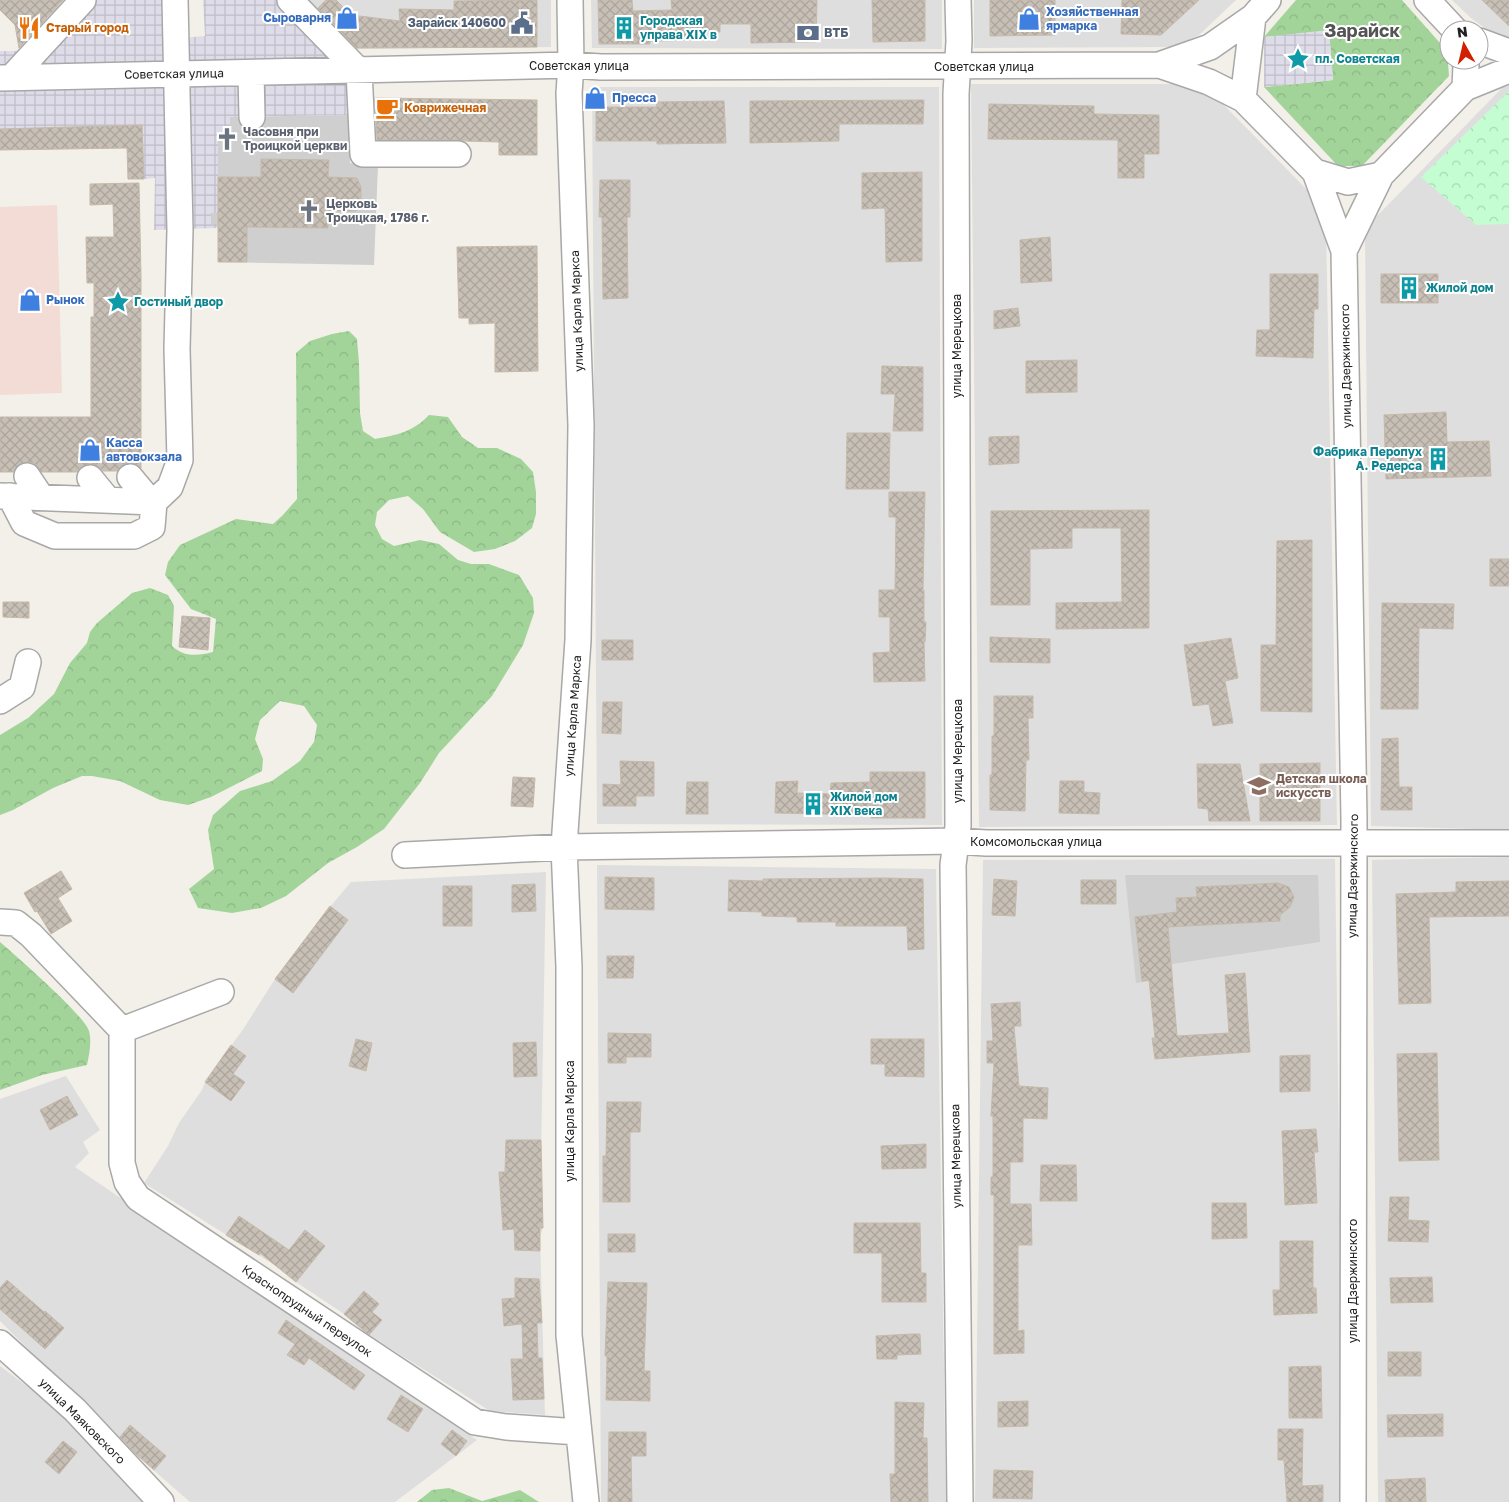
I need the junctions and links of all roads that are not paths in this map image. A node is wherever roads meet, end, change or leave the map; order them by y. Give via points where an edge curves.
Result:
1 (83, 0) edge
2 (175, 0) edge
3 (290, 0) edge
4 (570, 0) edge
5 (958, 0) edge
6 (1427, 0) edge
7 (1261, 8) edge
8 (1446, 20) edge
9 (1489, 45) edge
10 (1509, 52) edge
11 (571, 65) junction
12 (1159, 65) junction
13 (958, 67) junction
14 (1466, 70) edge
15 (1509, 70) edge
16 (359, 71) junction
17 (252, 73) junction
18 (177, 74) junction
19 (6, 77) edge
20 (1465, 88) junction
21 (1243, 99) junction
22 (252, 117) dead end
23 (458, 154) dead end
24 (1315, 172) junction
25 (1381, 176) junction
26 (1344, 251) junction
27 (93, 490) junction
28 (5, 496) edge
29 (28, 662) dead end
30 (0, 701) edge
31 (956, 841) junction
32 (1353, 843) junction
33 (1509, 843) edge
34 (564, 847) junction
35 (405, 855) dead end
36 (0, 922) edge
37 (221, 992) dead end
38 (122, 1030) junction
39 (0, 1343) edge
40 (578, 1432) junction
41 (161, 1502) edge
42 (586, 1502) edge
43 (960, 1502) edge
44 (1353, 1502) edge

1 - 19 street
2 - 18 street
3 - 16 street
4 - 11 street, улица Карла Маркса
5 - 13 street, улица Мерецкова
6 - 8 street
7 - 12 street, Советская улица via 1210,47
7 - 21 street
9 - 10 street
11 - 13 street, Советская улица
11 - 16 street, Советская улица
11 - 34 street, улица Карла Маркса via 569,93 581,425 578,640
12 - 13 street, Советская улица
12 - 21 street, Советская улица via 1209,82
13 - 31 street, улица Мерецкова
14 - 20 street
15 - 20 street
16 - 17 street, Советская улица
16 - 23 street via 363,154
17 - 18 street, Советская улица
17 - 22 street
18 - 19 street, Советская улица
18 - 27 street via 180,460 170,488
20 - 25 street, улица Дзержинского
21 - 24 street, Советская улица
24 - 25 street via 1348,182
24 - 26 street, улица Дзержинского
25 - 26 street, улица Дзержинского
26 - 32 street, улица Дзержинского
27 - 28 street
27 - 28 street via 152,527 134,536 55,536 24,523
29 - 30 street via 22,687
31 - 32 street, Комсомольская улица
31 - 34 street, Комсомольская улица
31 - 43 street, улица Мерецкова via 953,865
32 - 33 street, Комсомольская улица
32 - 44 street, улица Дзержинского
34 - 35 street, Комсомольская улица
34 - 40 street, улица Карла Маркса via 569,976 569,1335
36 - 38 street via 16,923 31,935
37 - 38 street
38 - 40 street, Краснопрудный переулок via 122,1163 127,1182 138,1198 475,1422
39 - 41 street, улица Маяковского via 75,1410
40 - 42 street

